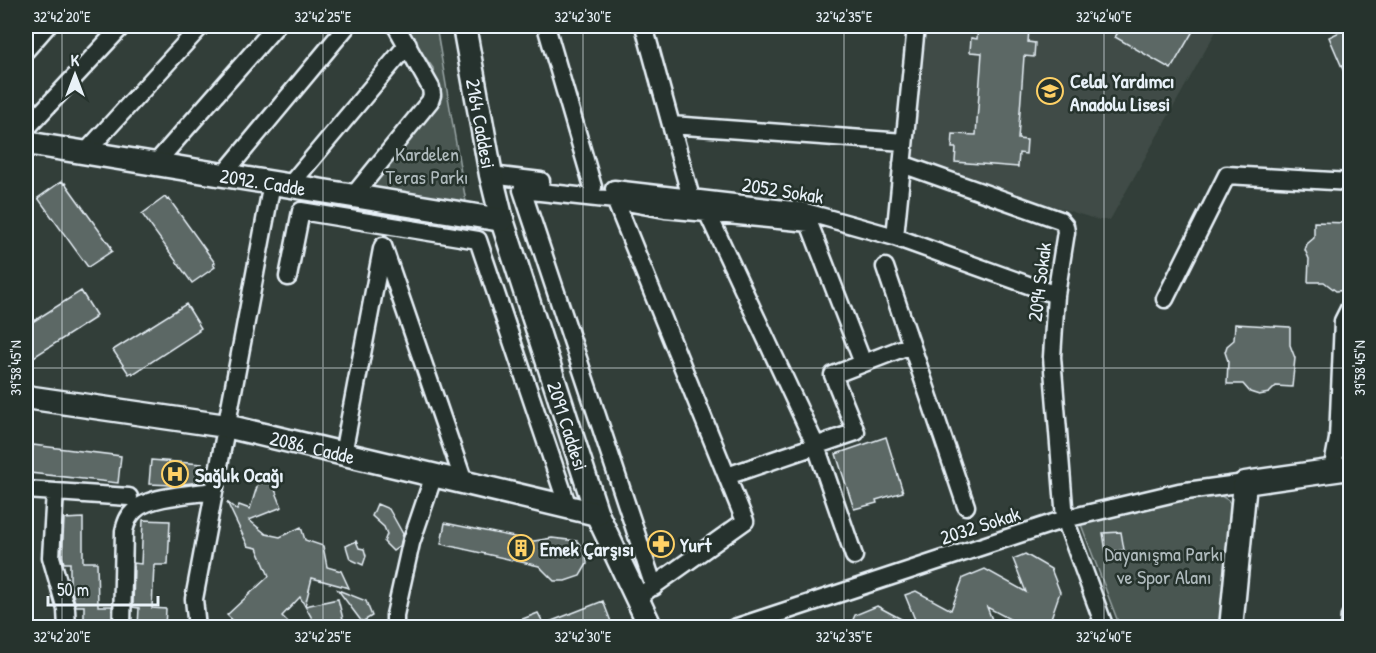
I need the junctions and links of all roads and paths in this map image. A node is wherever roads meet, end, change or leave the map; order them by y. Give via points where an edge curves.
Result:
1 (47, 26) edge
2 (122, 26) edge
3 (201, 26) edge
4 (276, 26) edge
5 (347, 26) edge
6 (396, 26) edge
7 (464, 26) edge
8 (546, 26) edge
9 (644, 26) edge
10 (916, 26) edge
11 (408, 44) junction
12 (26, 50) edge
13 (671, 125) junction
14 (26, 129) edge
15 (904, 142) junction
16 (26, 143) edge
17 (85, 153) junction
18 (155, 164) junction
19 (902, 164) junction
20 (223, 175) junction
21 (491, 175) junction
22 (1350, 182) edge
23 (280, 184) junction
24 (593, 187) junction
25 (353, 196) junction
26 (691, 198) junction
27 (615, 200) junction
28 (707, 212) junction
29 (502, 219) junction
30 (387, 224) junction
31 (894, 237) junction
32 (383, 246) junction
33 (885, 267) dead end
34 (288, 277) dead end
35 (1056, 295) junction
36 (1165, 300) dead end
37 (1350, 308) edge
38 (911, 345) junction
39 (863, 363) junction
40 (26, 397) edge
41 (226, 426) junction
42 (1344, 438) edge
43 (816, 446) junction
44 (343, 454) junction
45 (1341, 469) edge
46 (434, 475) junction
47 (727, 476) junction
48 (464, 482) junction
49 (1245, 483) junction
50 (26, 490) edge
51 (214, 491) junction
52 (54, 492) junction
53 (129, 497) dead end
54 (966, 506) dead end
55 (568, 507) junction
56 (597, 514) junction
57 (1065, 519) junction
58 (854, 555) dead end
59 (645, 592) junction
60 (1350, 616) edge
61 (67, 627) edge
62 (122, 627) edge
63 (197, 627) edge
64 (395, 627) edge
65 (651, 627) edge
66 (734, 627) edge
67 (1105, 627) edge
68 (1231, 627) edge
69 (1349, 627) edge

1 - 12 street
2 - 14 street
3 - 17 street
4 - 18 street
5 - 20 street
6 - 11 street
7 - 21 street, 2164 Caddesi
8 - 24 street
9 - 13 street
10 - 15 street
11 - 23 street
11 - 25 street via 431,88 430,101
13 - 15 street
13 - 26 street
15 - 19 street
16 - 17 street, 2092. Cadde
17 - 18 street, 2092. Cadde
18 - 20 street, 2092. Cadde
19 - 31 street
19 - 35 street, 2094 Sokak via 1060,220 1066,232
20 - 23 street, 2092. Cadde
21 - 24 street, 2052 Sokak
21 - 29 street, 2164 Caddesi
22 - 36 street via 1227,175
23 - 25 street, 2092. Cadde
23 - 41 street
24 - 26 street, 2052 Sokak
25 - 29 street, 2092. Cadde
26 - 31 street, 2052 Sokak via 802,211
27 - 28 street
27 - 47 street
27 - 59 street via 522,190
28 - 39 street via 809,223
28 - 43 street
29 - 56 street, 2091 Caddesi
30 - 32 street
30 - 34 street via 301,212
30 - 55 street via 478,240
31 - 35 street, 2052 Sokak
32 - 44 street
32 - 48 street
33 - 38 street
35 - 57 street, 2094 Sokak via 1052,357
37 - 42 street via 1343,321
38 - 39 street
38 - 54 street
39 - 43 street via 833,375 856,432
40 - 41 street, 2086. Cadde
41 - 44 street, 2086. Cadde
41 - 51 street
42 - 45 street
43 - 47 street
43 - 58 street
44 - 46 street, 2086. Cadde
45 - 49 street
46 - 48 street, 2086. Cadde
46 - 64 street via 411,543
47 - 59 street via 745,521
48 - 55 street, 2086. Cadde
49 - 57 street, 2032 Sokak via 1179,492
49 - 68 street
50 - 52 street
51 - 62 street via 147,502 128,519 124,531
51 - 63 street via 194,599
52 - 53 street
52 - 61 street via 51,557 66,609
55 - 56 street, 2086. Cadde
56 - 59 street, 2091 Caddesi
57 - 66 street, 2032 Sokak
57 - 67 street, 2094 Sokak
59 - 65 street, 2091 Caddesi
60 - 69 street

